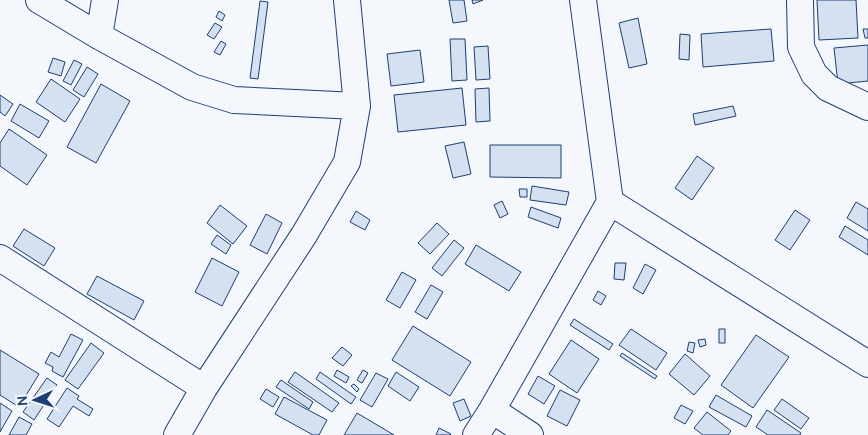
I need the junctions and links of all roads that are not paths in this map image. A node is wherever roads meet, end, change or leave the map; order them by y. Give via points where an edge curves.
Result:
1 (39, 0) edge
2 (105, 0) edge
3 (347, 0) edge
4 (583, 0) edge
5 (800, 0) edge
6 (99, 36) junction
7 (357, 106) junction
8 (868, 107) edge
9 (610, 202) junction
10 (0, 258) edge
11 (868, 364) edge
12 (204, 388) junction
13 (492, 410) junction
14 (176, 435) edge
15 (476, 435) edge
16 (530, 435) edge

1 - 6 street
2 - 6 street
3 - 7 street
4 - 9 street
5 - 8 street via 801,47 814,74 828,88
6 - 7 street via 192,87 234,100
7 - 12 street via 347,162 304,235
9 - 11 street
9 - 13 street
10 - 12 street
12 - 14 street
13 - 15 street
13 - 16 street

